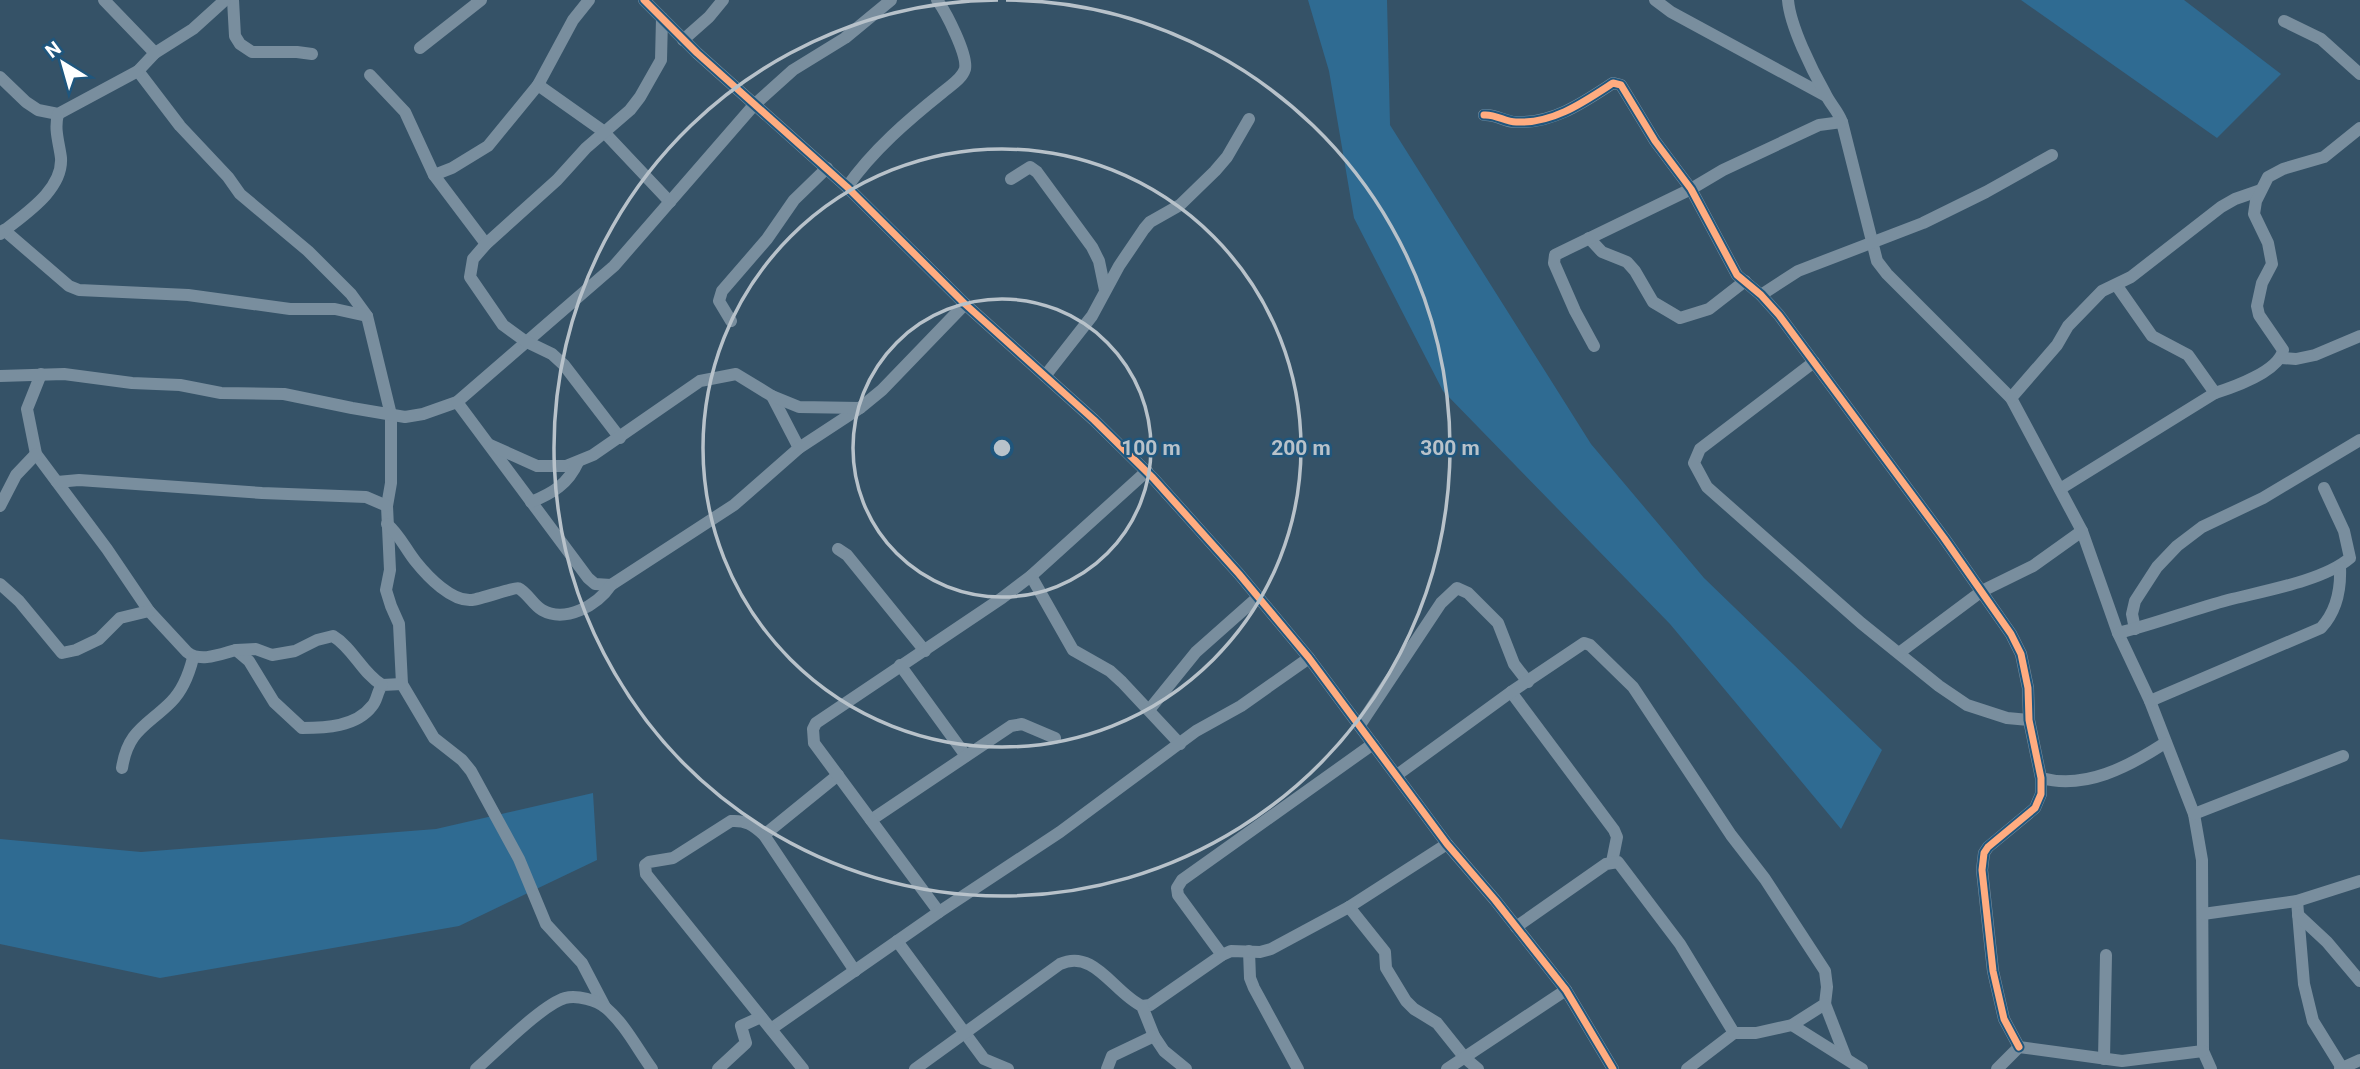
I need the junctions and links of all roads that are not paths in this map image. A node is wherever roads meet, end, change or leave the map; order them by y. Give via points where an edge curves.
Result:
1 (104, 0) edge
2 (225, 0) edge
3 (233, 0) edge
4 (481, 0) edge
5 (589, 0) edge
6 (644, 0) edge
7 (723, 0) edge
8 (891, 0) edge
9 (937, 0) edge
10 (1655, 0) edge
11 (1788, 0) edge
12 (1672, 6) edge
13 (662, 18) junction
14 (2284, 21) dead end
15 (683, 40) junction
16 (420, 48) dead end
17 (155, 53) junction
18 (312, 54) dead end
19 (138, 71) junction
20 (2360, 74) edge
21 (370, 75) dead end
22 (0, 77) edge
23 (538, 85) junction
24 (1826, 96) junction
25 (754, 104) junction
26 (58, 114) junction
27 (1484, 115) dead end
28 (1249, 119) dead end
29 (1842, 122) junction
30 (2360, 128) edge
31 (603, 131) junction
32 (2052, 155) dead end
33 (827, 168) junction
34 (434, 175) junction
35 (1011, 178) dead end
36 (847, 187) junction
37 (1691, 189) junction
38 (2262, 190) junction
39 (670, 202) junction
40 (2, 232) edge
41 (1589, 238) junction
42 (1874, 243) junction
43 (486, 244) junction
44 (1745, 281) junction
45 (2117, 286) junction
46 (1105, 290) junction
47 (1761, 295) junction
48 (965, 304) junction
49 (367, 316) junction
50 (731, 321) dead end
51 (2360, 337) edge
52 (524, 341) junction
53 (1594, 346) dead end
54 (2281, 358) junction
55 (1815, 362) junction
56 (41, 374) junction
57 (0, 376) edge
58 (1045, 376) junction
59 (2214, 393) junction
60 (772, 396) junction
61 (2011, 398) junction
62 (457, 402) junction
63 (860, 408) junction
64 (391, 415) junction
65 (620, 438) junction
66 (2360, 440) edge
67 (487, 443) junction
68 (799, 448) junction
69 (36, 454) junction
70 (578, 462) junction
71 (1147, 471) junction
72 (57, 482) junction
73 (2324, 488) dead end
74 (2060, 489) junction
75 (531, 502) junction
76 (0, 506) edge
77 (387, 506) junction
78 (387, 524) junction
79 (2082, 531) junction
80 (838, 549) dead end
81 (2340, 567) junction
82 (1031, 576) junction
83 (0, 584) edge
84 (611, 585) junction
85 (1982, 591) junction
86 (1258, 597) junction
87 (149, 611) junction
88 (2135, 629) junction
89 (2118, 633) junction
90 (236, 650) junction
91 (925, 651) junction
92 (1899, 653) junction
93 (193, 657) junction
94 (1309, 658) junction
95 (900, 665) junction
96 (1528, 682) junction
97 (401, 684) junction
98 (382, 685) junction
99 (1511, 692) junction
100 (2150, 701) junction
101 (1149, 710) junction
102 (2029, 720) junction
103 (1360, 725) junction
104 (1055, 738) dead end
105 (2165, 743) junction
106 (1180, 744) junction
107 (1373, 744) junction
108 (966, 756) junction
109 (2343, 756) dead end
110 (122, 768) dead end
111 (838, 775) junction
112 (1396, 775) junction
113 (2040, 778) junction
114 (2193, 814) junction
115 (871, 820) junction
116 (764, 835) junction
117 (1447, 844) junction
118 (1612, 862) junction
119 (2360, 881) edge
120 (2297, 901) junction
121 (1349, 908) junction
122 (939, 912) junction
123 (2203, 914) junction
124 (2298, 915) junction
125 (1516, 927) junction
126 (897, 941) junction
127 (1249, 951) junction
128 (2106, 955) dead end
129 (1222, 956) junction
130 (855, 971) junction
131 (2360, 981) edge
132 (1566, 990) junction
133 (1825, 1004) junction
134 (1142, 1006) junction
135 (605, 1007) junction
136 (761, 1017) junction
137 (1792, 1025) junction
138 (771, 1029) junction
139 (964, 1033) junction
140 (1734, 1033) junction
141 (1154, 1035) junction
142 (2019, 1047) junction
143 (2203, 1051) junction
144 (1465, 1058) junction
145 (1846, 1058) junction
146 (2104, 1059) junction
147 (2360, 1060) edge
148 (934, 1063) edge
149 (476, 1069) edge
150 (652, 1069) edge
151 (718, 1069) edge
152 (803, 1069) edge
153 (915, 1069) edge
154 (1008, 1069) edge
155 (1107, 1069) edge
156 (1186, 1069) edge
157 (1298, 1069) edge
158 (1447, 1069) edge
159 (1478, 1069) edge
160 (1613, 1069) edge
161 (1687, 1069) edge
162 (1862, 1069) edge
163 (1997, 1069) edge
164 (2211, 1069) edge
165 (2341, 1069) edge

1 - 17 street
2 - 17 street via 193,29
3 - 18 street via 235,36 240,44 252,52
4 - 16 street
5 - 23 street
6 - 13 street
7 - 15 street
8 - 25 street
9 - 36 street via 963,50 963,76 864,162
10 - 12 street
11 - 24 street via 1789,13
12 - 24 street
13 - 15 street
13 - 31 street via 661,60 652,79 630,110
14 - 20 street via 2321,39
15 - 25 street
17 - 19 street
19 - 26 street
19 - 49 street via 240,194 308,251
21 - 34 street via 405,112
22 - 26 street via 32,106
23 - 31 street
23 - 34 street via 488,146
24 - 29 street
25 - 33 street
25 - 39 street
26 - 40 street via 54,127 61,170 57,180
27 - 37 street via 1514,122 1538,121 1617,83
28 - 46 street via 1215,171 1180,205 1144,229
29 - 37 street via 1819,125
29 - 42 street
30 - 38 street via 2324,157 2268,177
31 - 39 street
31 - 43 street
32 - 42 street via 1976,197
33 - 36 street
33 - 50 street via 794,200 722,291 719,301
34 - 43 street
35 - 46 street via 1030,167 1037,172 1092,247
36 - 48 street
37 - 41 street
37 - 44 street via 1737,275
38 - 45 street via 2221,208
38 - 54 street via 2254,214 2272,264 2257,306 2283,350
39 - 52 street via 614,266
40 - 49 street via 79,290 188,295
41 - 44 street via 1602,252 1627,262 1653,302 1680,318 1709,309
41 - 53 street via 1554,259
42 - 47 street via 1798,271
42 - 61 street via 1887,274
43 - 52 street via 473,258 470,277 503,325
44 - 47 street
45 - 59 street via 2152,336 2188,355
45 - 61 street via 2102,291 2081,311
46 - 58 street via 1093,316
47 - 55 street
48 - 58 street
48 - 63 street
49 - 64 street
51 - 54 street via 2315,355
52 - 62 street
52 - 65 street via 552,354
54 - 59 street via 2261,373
55 - 85 street
55 - 92 street via 1700,449 1694,463 1707,487
56 - 57 street
56 - 64 street via 180,385 221,393 284,394
56 - 69 street via 27,409
58 - 71 street
59 - 74 street
60 - 63 street via 799,407
60 - 65 street via 736,374 700,381
60 - 68 street
61 - 74 street
62 - 64 street via 423,414
62 - 67 street
63 - 68 street
64 - 77 street
65 - 70 street
66 - 88 street via 2263,498 2202,527 2177,546 2135,601
67 - 70 street via 537,466
67 - 75 street
68 - 84 street via 734,505
69 - 72 street
69 - 76 street via 16,475
70 - 75 street via 555,493
71 - 82 street
71 - 86 street
72 - 77 street via 366,498
72 - 87 street
73 - 81 street via 2344,531 2350,558
74 - 79 street
75 - 84 street via 588,578 595,584
77 - 78 street
78 - 84 street via 418,565 449,593 467,600 487,598 513,587 555,616 579,611
78 - 97 street via 390,570 386,590 399,624
79 - 85 street via 2033,566
79 - 89 street
80 - 91 street
81 - 88 street
81 - 100 street via 2341,589 2321,628
82 - 91 street
82 - 101 street via 1073,650 1110,671
83 - 87 street via 62,653 99,639 120,618
85 - 92 street
85 - 102 street via 2021,654
86 - 94 street
86 - 101 street via 1196,652
87 - 93 street
88 - 89 street
89 - 100 street
90 - 93 street
90 - 98 street via 256,649 272,655 295,652 334,636
90 - 98 street via 249,661 274,702 302,728 330,729 359,717 373,705
91 - 95 street
92 - 102 street via 1967,705
93 - 110 street via 189,675 172,701 138,729
94 - 103 street
94 - 106 street
95 - 108 street
95 - 111 street via 816,723 814,743
96 - 99 street
96 - 103 street via 1514,664 1498,623 1457,588 1441,603
96 - 133 street via 1584,643 1633,687 1825,971
97 - 98 street
97 - 135 street via 434,738 471,771 519,859 545,924 582,963
99 - 112 street
99 - 118 street via 1614,830
100 - 105 street
101 - 106 street
102 - 113 street
103 - 107 street
104 - 108 street via 1016,724
105 - 113 street via 2133,763 2090,779 2060,783
105 - 114 street
106 - 122 street via 1060,832
107 - 112 street
107 - 129 street via 1182,880 1178,895
108 - 115 street
109 - 114 street
111 - 115 street
111 - 116 street
112 - 117 street
113 - 142 street via 2041,794 2035,808 1989,847 1982,870 1993,971 2004,1019
114 - 123 street via 2202,860
115 - 122 street
116 - 130 street
116 - 136 street via 746,822 731,821 673,858 649,862 645,869
117 - 121 street
117 - 125 street
118 - 125 street
118 - 140 street via 1622,866 1680,944
119 - 120 street
120 - 123 street
120 - 124 street
121 - 127 street via 1271,950
121 - 144 street via 1385,952 1386,968 1406,1001 1437,1023
122 - 126 street
123 - 143 street
124 - 131 street
124 - 165 street via 2304,984 2313,1021
125 - 132 street
126 - 130 street
126 - 139 street
127 - 129 street
127 - 157 street via 1254,988
128 - 146 street
129 - 134 street
130 - 138 street
132 - 144 street
132 - 160 street
133 - 137 street
133 - 145 street
134 - 139 street via 1093,966 1071,959
134 - 141 street
135 - 149 street via 584,998 564,998 529,1021
135 - 150 street
136 - 138 street
136 - 151 street via 741,1026 746,1043
137 - 140 street
137 - 145 street
138 - 152 street
139 - 148 street
139 - 154 street via 984,1059
140 - 161 street
141 - 155 street via 1112,1056
141 - 156 street via 1168,1055
142 - 146 street
142 - 163 street
143 - 146 street via 2122,1062
143 - 164 street
144 - 158 street
144 - 159 street
145 - 162 street
147 - 165 street
148 - 153 street

